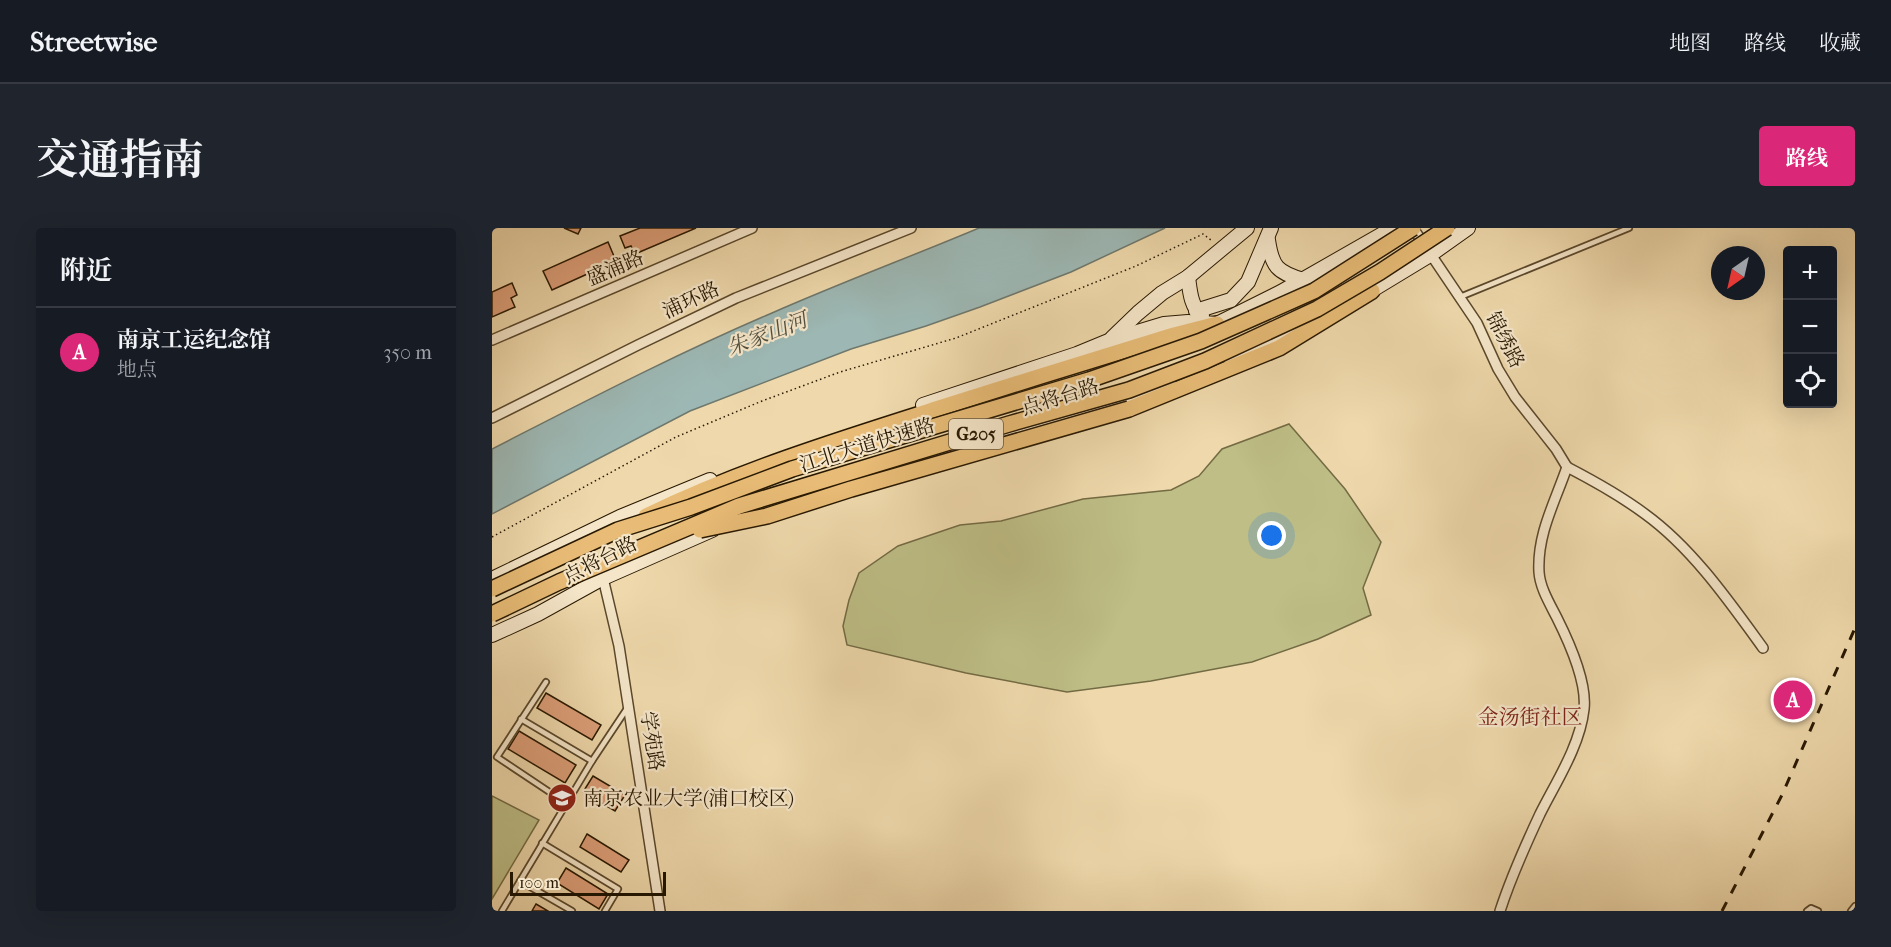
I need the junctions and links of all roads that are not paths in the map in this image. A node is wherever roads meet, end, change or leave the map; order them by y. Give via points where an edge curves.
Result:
1 (752, 228) edge
2 (911, 228) edge
3 (1247, 228) edge
4 (1393, 228) edge
5 (1413, 228) edge
6 (1447, 228) edge
7 (1468, 228) edge
8 (1629, 228) edge
9 (1270, 233) edge
10 (1430, 255) junction
11 (1188, 277) junction
12 (1303, 280) junction
13 (1372, 291) junction
14 (1460, 297) junction
15 (1196, 311) junction
16 (1217, 324) junction
17 (492, 340) edge
18 (1111, 340) junction
19 (492, 418) edge
20 (1567, 467) junction
21 (618, 530) junction
22 (671, 536) junction
23 (603, 578) junction
24 (492, 579) edge
25 (492, 589) edge
26 (492, 614) edge
27 (492, 635) edge
28 (1763, 648) dead end
29 (546, 682) dead end
30 (628, 707) junction
31 (521, 719) junction
32 (592, 761) junction
33 (566, 803) junction
34 (542, 843) junction
35 (520, 881) junction
36 (1855, 906) edge
37 (502, 911) edge
38 (572, 911) edge
39 (605, 911) edge
40 (660, 911) edge
41 (1500, 911) edge
42 (1807, 911) edge
43 (1818, 911) edge
44 (1851, 911) edge

1 - 17 street, 盛浦路
2 - 19 street, 浦环路 via 736,298
3 - 11 main road
4 - 12 main road
5 - 10 street, 锦绣路
5 - 21 highway, 江北大道快速路 / G205, bridge via 1314,291 1192,345 1089,380 792,468
6 - 22 highway, 江北大道快速路 / G205, bridge via 1317,309 1205,361 1129,390 739,506
7 - 10 main road, 点将台路
8 - 14 lane
9 - 12 main road via 1270,255 1277,269
9 - 15 main road via 1248,282 1231,300
10 - 13 main road, 点将台路
10 - 14 street, 锦绣路
11 - 15 main road
11 - 18 main road via 1162,293
12 - 16 main road
13 - 22 highway, bridge via 1279,348 1129,409 767,516
13 - 23 main road, 点将台路 via 1268,341 1142,393 779,501
14 - 20 street, 锦绣路 via 1515,397
15 - 16 main road
16 - 18 main road, 点将台路 via 1164,324
16 - 21 highway, bridge via 886,424 683,499
18 - 24 main road, 点将台路 via 680,491
20 - 28 street via 1646,515 1693,558
20 - 41 street via 1540,537 1539,573 1575,663 1584,708 1578,735 1517,862
21 - 25 highway, 江北大道快速路 / G205, bridge
22 - 26 highway, 江北大道快速路 / G205, bridge
23 - 27 main road, 点将台路
23 - 30 street, 学苑路
29 - 31 lane
30 - 32 lane
30 - 40 street, 学苑路
31 - 32 lane
31 - 33 lane via 496,757
32 - 33 lane
33 - 34 lane
34 - 35 lane
34 - 39 lane via 618,889
35 - 37 lane
35 - 38 lane
36 - 44 lane
42 - 43 lane

